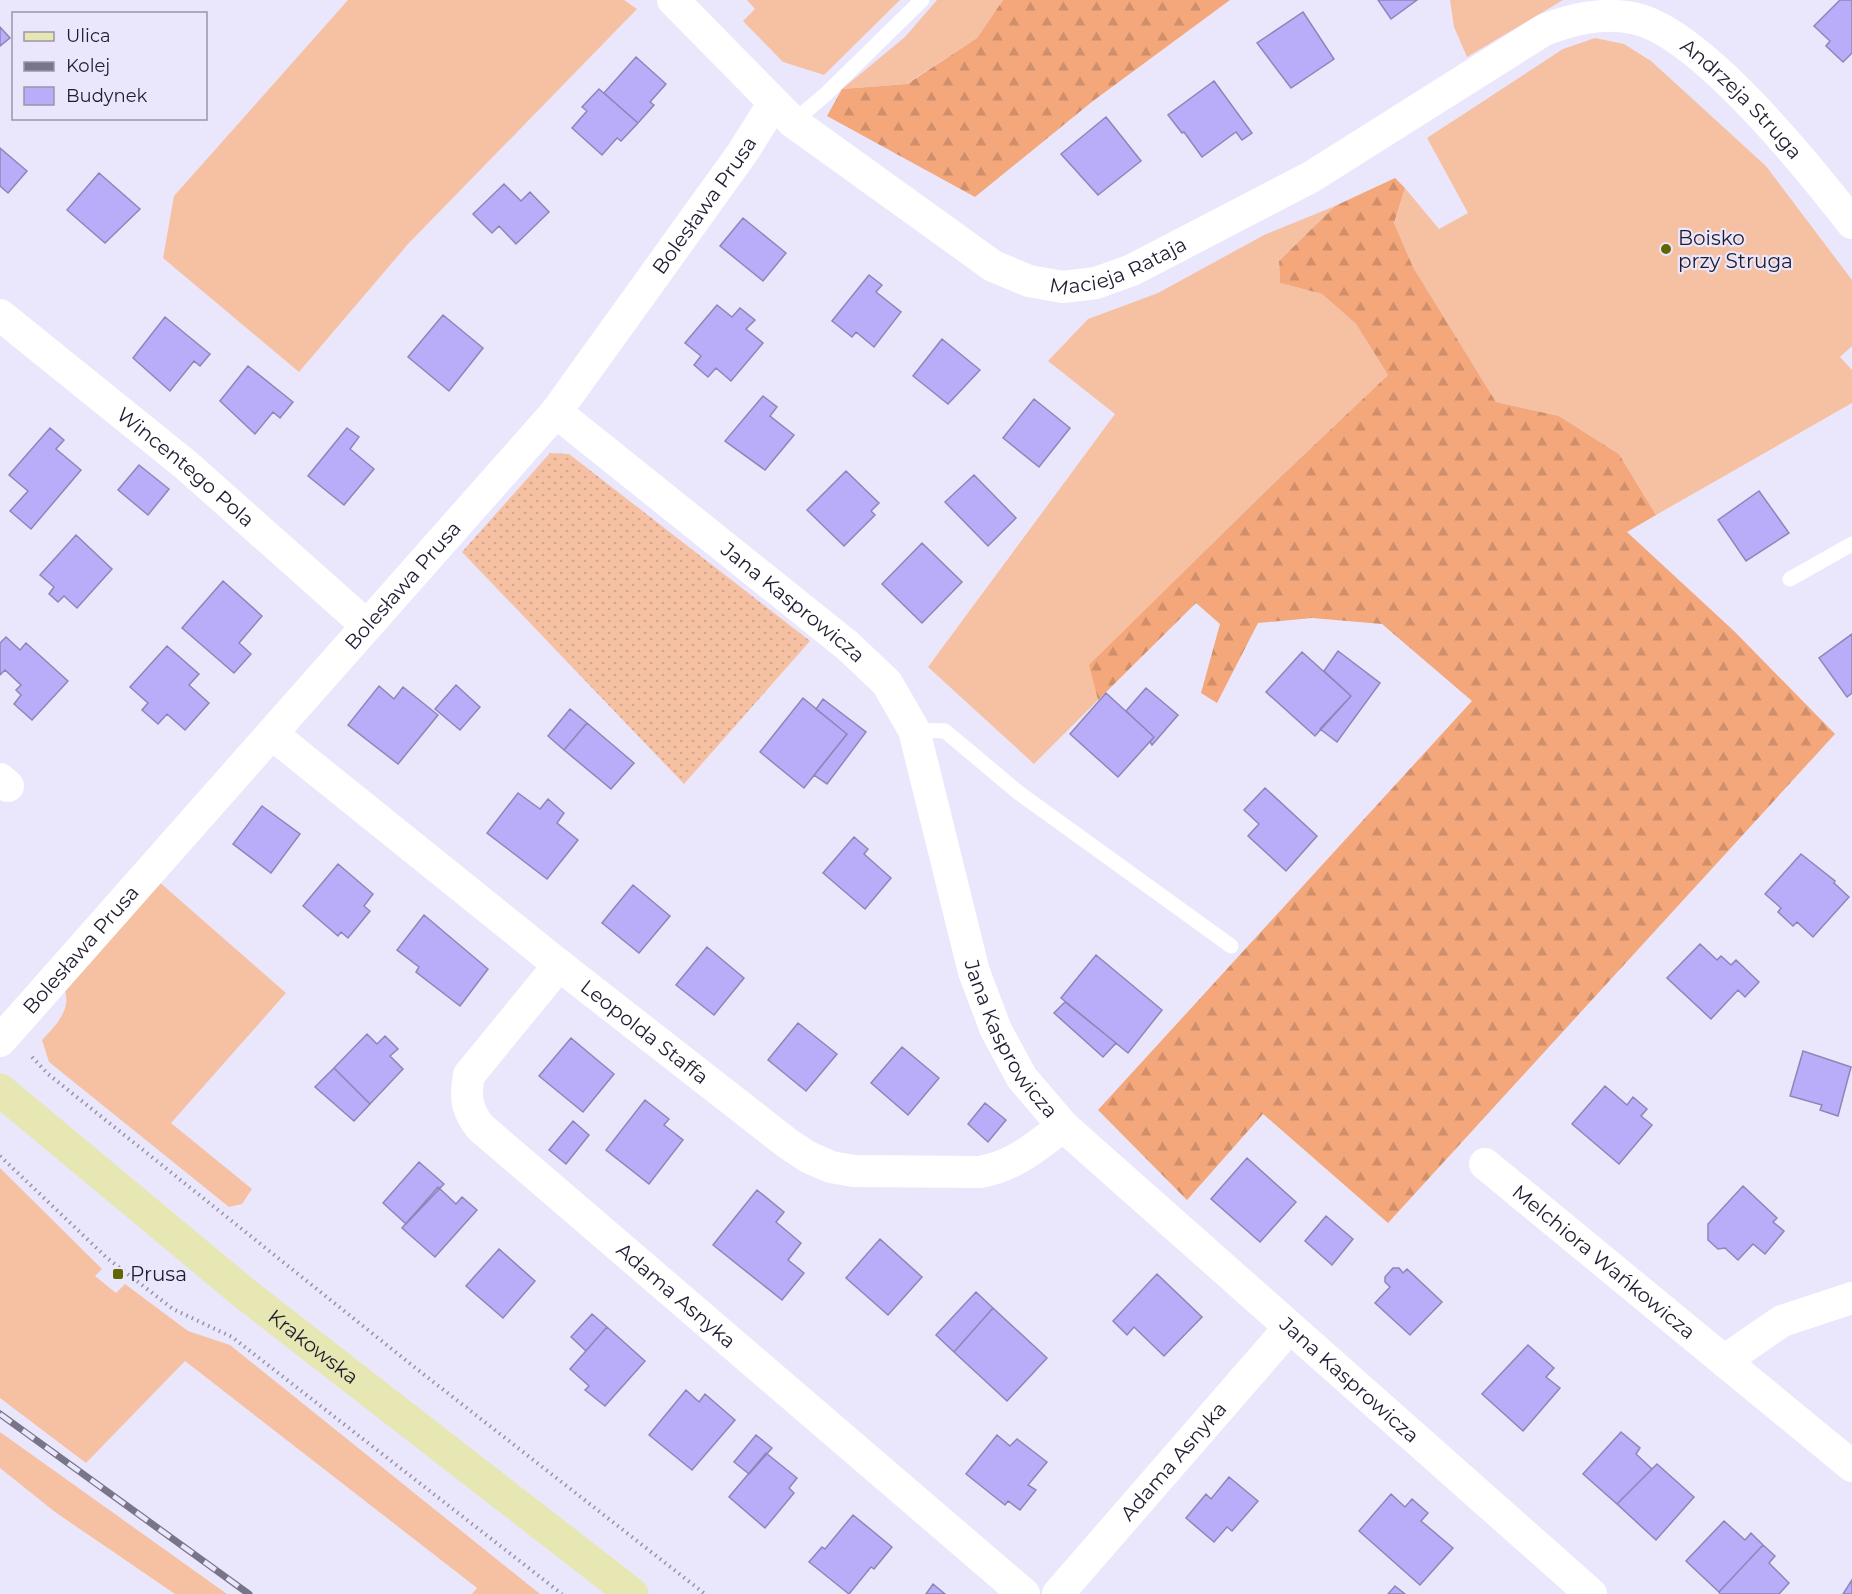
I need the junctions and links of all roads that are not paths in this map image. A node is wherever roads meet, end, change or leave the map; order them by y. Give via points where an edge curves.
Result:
1 (673, 0) edge
2 (922, 0) edge
3 (1603, 16) joint
4 (783, 113) junction
5 (1852, 223) edge
6 (0, 315) edge
7 (556, 412) junction
8 (1852, 544) edge
9 (1790, 579) dead end
10 (366, 625) junction
11 (915, 730) junction
12 (272, 734) junction
13 (1231, 946) dead end
14 (559, 965) junction
15 (14, 1043) edge
16 (0, 1090) edge
17 (1063, 1126) junction
18 (1485, 1164) dead end
19 (1852, 1298) edge
20 (1289, 1328) junction
21 (1724, 1361) junction
22 (1852, 1466) edge
23 (632, 1594) edge
24 (1024, 1594) edge
25 (1058, 1594) edge
26 (1591, 1594) edge

1 - 4 street, Macieja Rataja
2 - 4 lane via 826,94
3 - 4 street, Macieja Rataja via 1577,18 1544,30 1311,177 1132,270 1096,283 1063,287 1029,281 993,266
3 - 5 street, Andrzeja Struga via 1635,18 1672,36 1717,72 1796,152
4 - 7 street, Bolesława Prusa via 743,152
6 - 10 street, Wincentego Pola via 186,465
7 - 10 street, Bolesława Prusa
7 - 11 street, Jana Kasprowicza via 848,646 887,682
8 - 9 lane
10 - 12 street, Bolesława Prusa
11 - 13 lane via 945,731 1019,793
11 - 17 street, Jana Kasprowicza via 947,870 988,1011 1022,1078
12 - 14 street, Leopolda Staffa
12 - 15 street, Bolesława Prusa
14 - 17 street, Leopolda Staffa via 787,1143 831,1167 854,1171 998,1169 1020,1159
14 - 24 street, Adama Asnyka via 469,1075 465,1097 480,1127
16 - 23 main road, Krakowska via 244,1293
17 - 20 street, Jana Kasprowicza
18 - 21 street, Melchiora Wańkowicza
19 - 21 street via 1782,1321
20 - 25 street, Adama Asnyka
20 - 26 street, Jana Kasprowicza
21 - 22 street, Melchiora Wańkowicza

